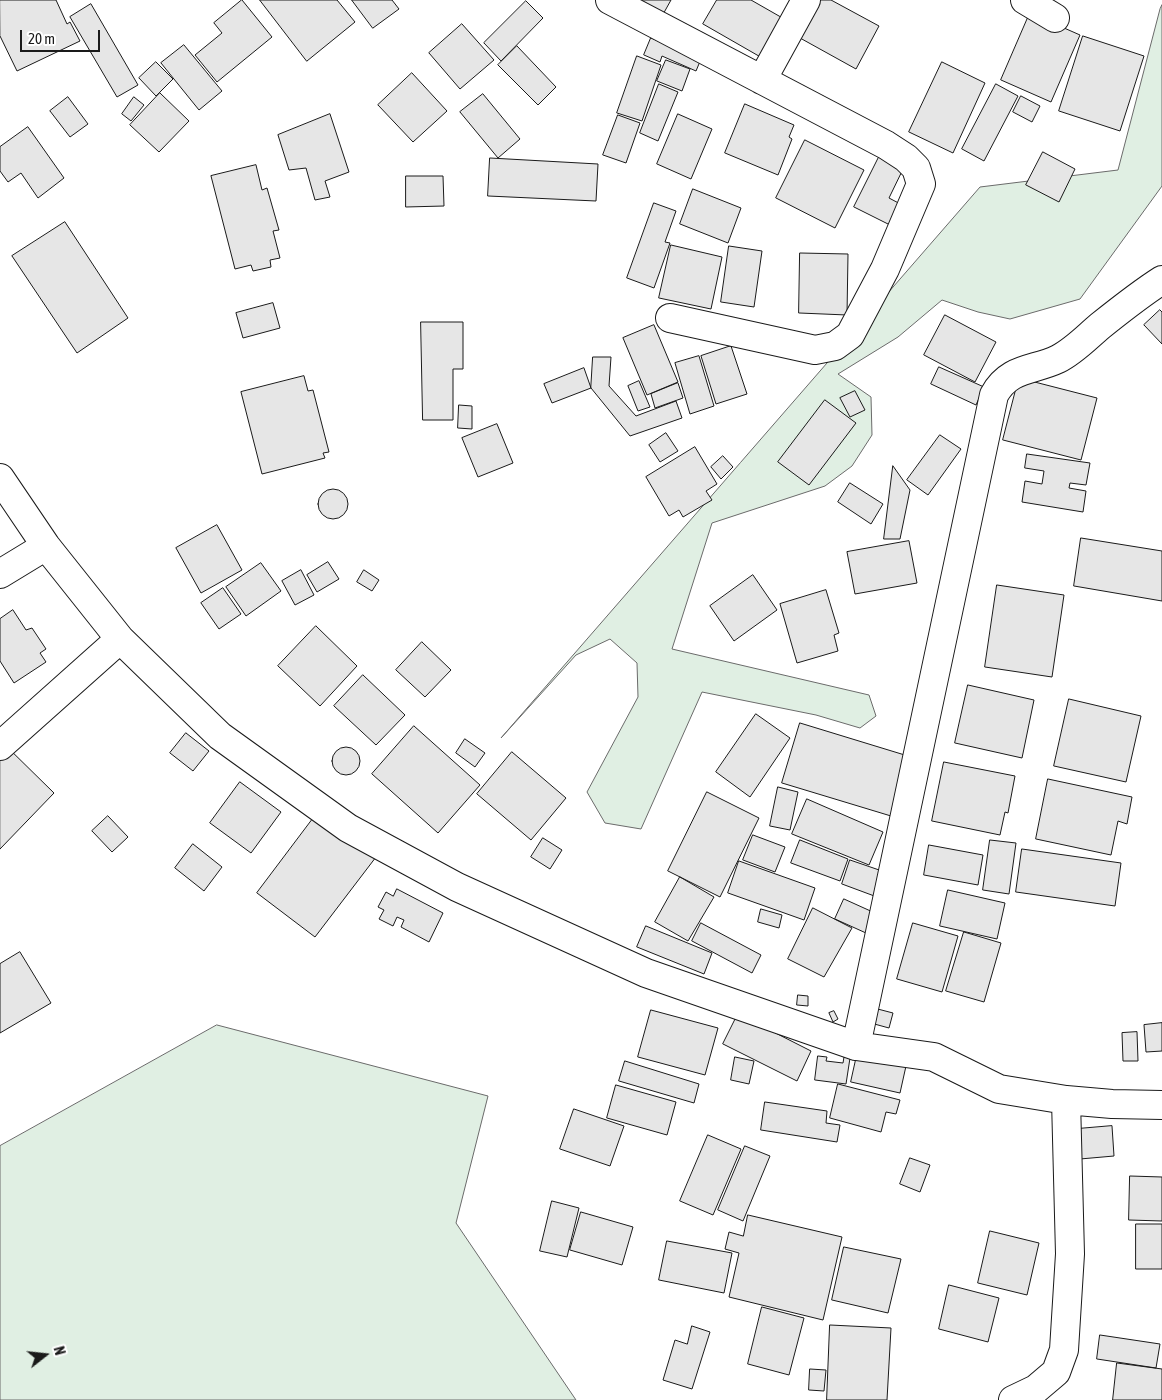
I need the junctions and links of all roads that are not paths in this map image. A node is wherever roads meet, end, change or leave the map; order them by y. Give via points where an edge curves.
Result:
1 (610, 0) edge
2 (806, 0) edge
3 (1026, 0) edge
4 (1056, 18) dead end
5 (762, 80) junction
6 (1162, 280) edge
7 (670, 318) dead end
8 (0, 478) edge
9 (46, 546) junction
10 (0, 574) edge
11 (120, 639) junction
12 (0, 746) edge
13 (856, 1046) junction
14 (1066, 1100) junction
15 (1162, 1105) edge
16 (1013, 1400) edge

1 - 5 street
2 - 5 street
3 - 4 street
5 - 7 street via 906,158 916,168 921,184 885,269 859,319 850,335 835,346 815,350
6 - 13 street via 1067,353 1005,379 994,394
8 - 9 street
9 - 10 street
9 - 11 street
11 - 12 street
11 - 13 street via 220,736 348,828 457,887 646,972
13 - 14 street via 934,1057 999,1089
14 - 15 street
14 - 16 street via 1070,1254 1064,1350 1056,1372 1036,1389

